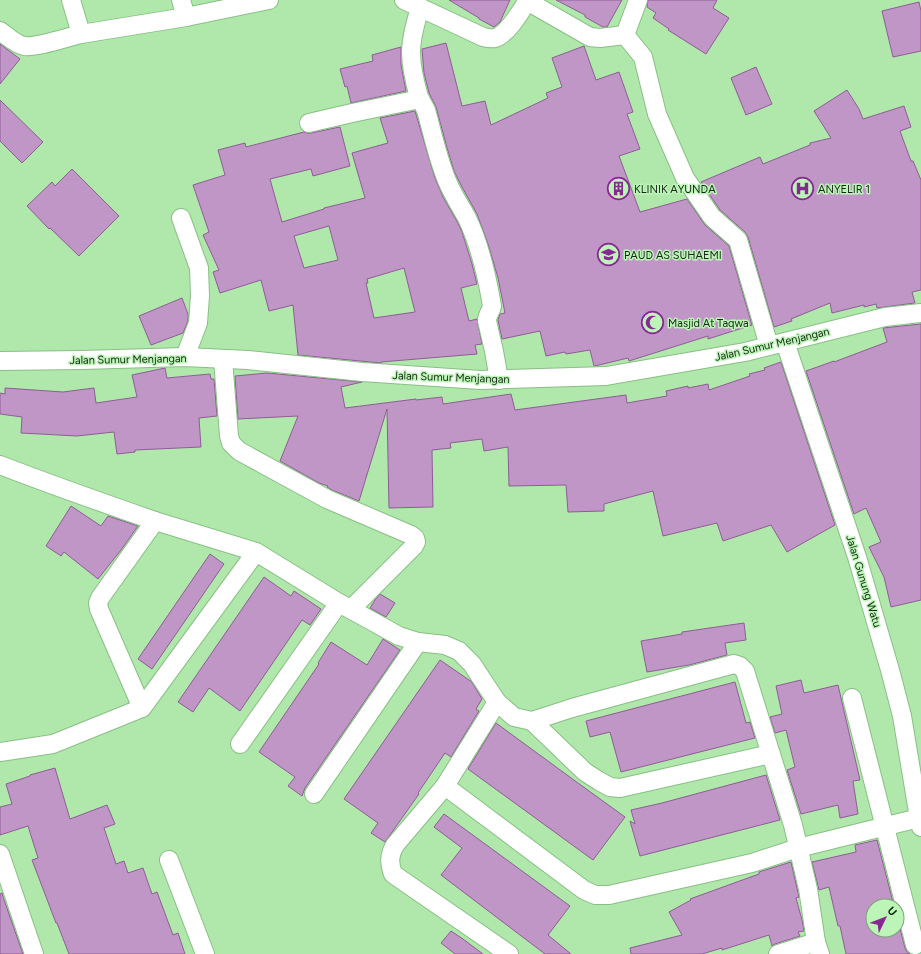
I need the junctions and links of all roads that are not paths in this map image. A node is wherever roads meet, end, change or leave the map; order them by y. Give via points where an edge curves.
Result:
1 (71, 0) edge
2 (181, 0) edge
3 (269, 0) edge
4 (638, 0) edge
5 (528, 1) edge
6 (410, 2) edge
7 (186, 17) junction
8 (0, 31) edge
9 (81, 34) junction
10 (625, 35) junction
11 (420, 99) junction
12 (310, 123) dead end
13 (181, 218) dead end
14 (921, 313) edge
15 (777, 344) junction
16 (185, 357) junction
17 (224, 359) junction
18 (0, 361) edge
19 (499, 380) junction
20 (0, 466) edge
21 (155, 521) junction
22 (256, 552) junction
23 (345, 606) junction
24 (418, 642) junction
25 (852, 698) dead end
26 (497, 702) junction
27 (142, 708) junction
28 (532, 721) junction
29 (240, 744) dead end
30 (0, 752) edge
31 (771, 754) junction
32 (445, 786) junction
33 (314, 794) dead end
34 (920, 822) edge
35 (885, 826) junction
36 (798, 848) junction
37 (0, 854) edge
38 (169, 860) dead end
39 (915, 944) dead end
40 (818, 948) edge
41 (34, 954) edge
42 (204, 954) edge
43 (509, 954) edge
44 (778, 954) edge

1 - 9 street
2 - 7 street
3 - 7 street
4 - 10 street
5 - 6 street via 509,28 496,38 483,37
5 - 10 street via 590,37
6 - 11 street via 413,30 411,52
7 - 9 street
8 - 9 street via 25,46 37,46
10 - 15 street, Jalan Gunung Watu via 643,57 657,114 685,178 712,217 738,240
11 - 12 street
11 - 19 street via 448,184 467,219 488,282 492,310 487,321
13 - 16 street via 198,268 200,296 198,323
14 - 15 street, Jalan Sumur Menjangan via 885,317
15 - 19 street, Jalan Sumur Menjangan via 606,376
15 - 34 street, Jalan Gunung Watu via 857,557 901,710
16 - 17 street, Jalan Sumur Menjangan
16 - 18 street, Jalan Sumur Menjangan
17 - 19 street, Jalan Sumur Menjangan via 362,372
17 - 23 street via 230,443 239,451 327,499 415,538 414,546
20 - 21 street
21 - 22 street
21 - 27 street via 98,604
22 - 23 street
22 - 27 street
23 - 24 street via 399,636
23 - 29 street
24 - 26 street via 445,645 459,651 472,664
24 - 33 street
25 - 35 street
26 - 28 street via 514,717
26 - 32 street
27 - 30 street via 53,744
28 - 31 street via 585,772 599,781 620,788
28 - 31 street via 734,664 745,671
31 - 36 street
32 - 36 street via 584,890 595,895 609,895 744,864
32 - 43 street via 391,851 390,866 393,874
34 - 35 street
35 - 36 street
35 - 39 street
36 - 40 street
37 - 41 street
38 - 42 street
40 - 44 street

